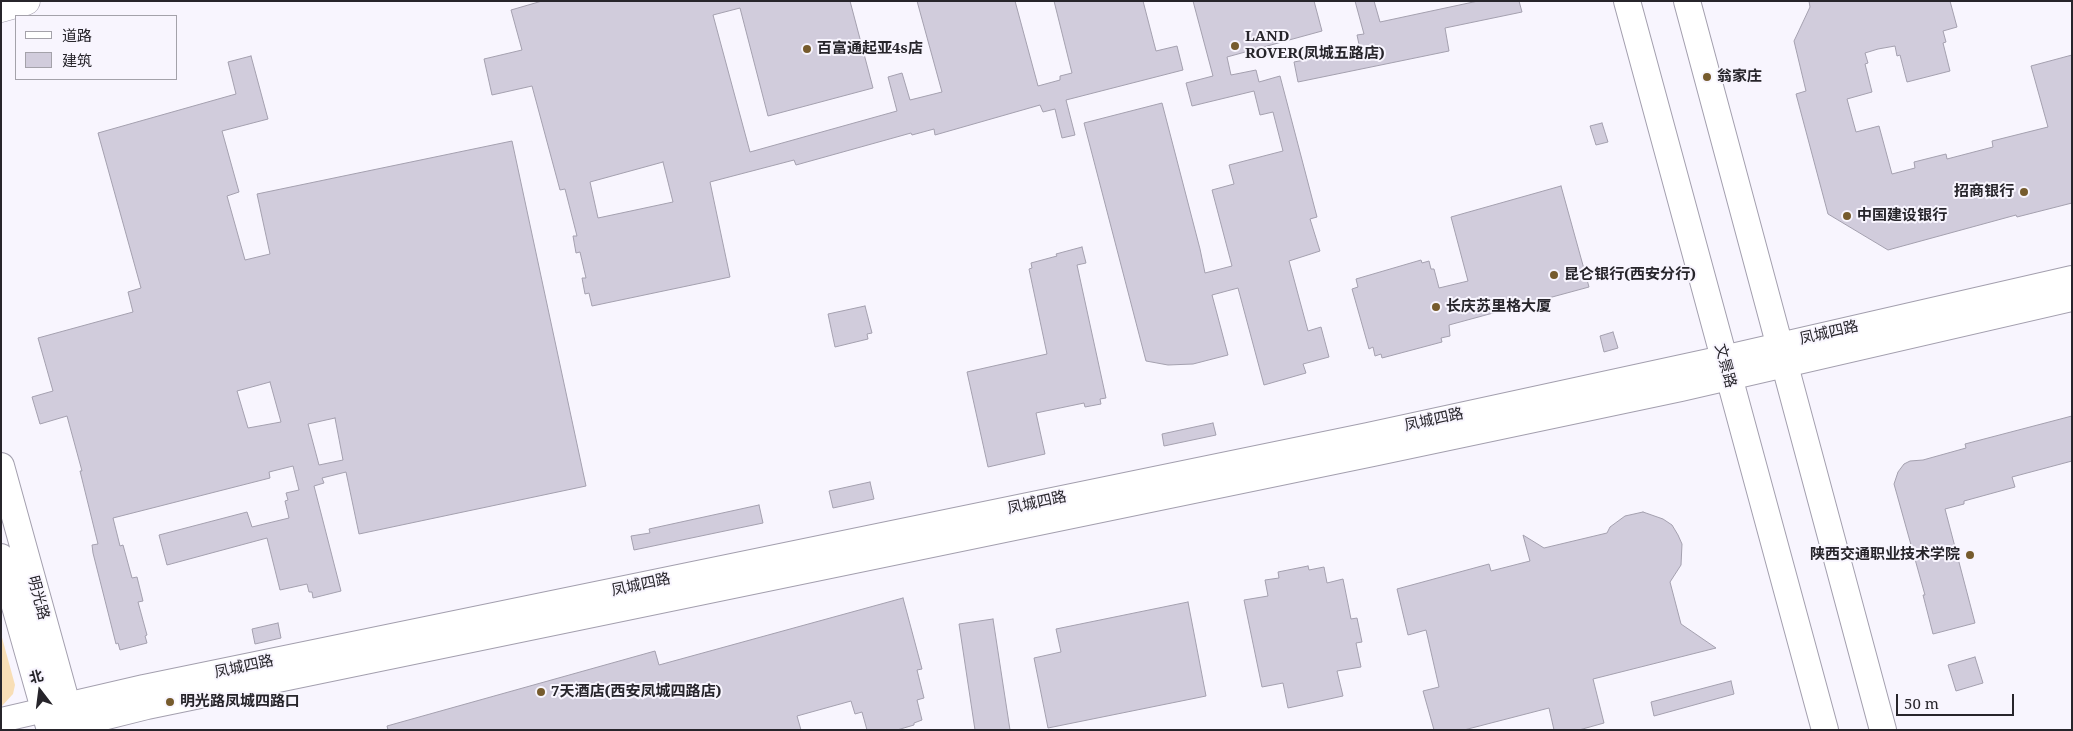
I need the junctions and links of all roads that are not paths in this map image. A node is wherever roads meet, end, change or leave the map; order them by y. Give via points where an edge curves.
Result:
1 (26, 1) edge
2 (1627, 1) edge
3 (1687, 1) edge
4 (1, 8) edge
5 (2072, 278) edge
6 (2072, 299) edge
7 (1783, 354) junction
8 (1726, 368) junction
9 (1, 466) edge
10 (1, 557) edge
11 (1, 720) edge
12 (60, 721) edge
13 (1825, 730) edge
14 (1883, 730) edge

1 - 4 main road
2 - 8 main road, 文景路
3 - 7 main road
5 - 7 street, 凤城四路
6 - 7 street, 凤城四路
7 - 8 street, 凤城四路
7 - 14 main road
8 - 12 street, 凤城四路 via 1359,437
8 - 13 main road, 文景路
9 - 12 main road, 明光路
10 - 12 main road, 明光路
11 - 12 street, 凤城四路

